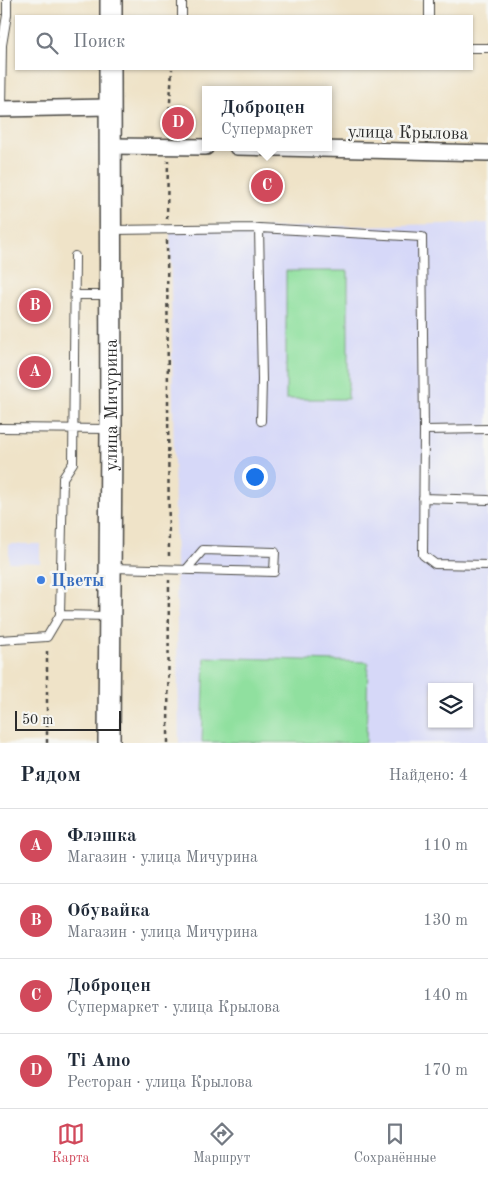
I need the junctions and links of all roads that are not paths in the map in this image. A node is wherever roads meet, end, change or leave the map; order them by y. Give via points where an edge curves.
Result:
1 (7, 0) edge
2 (111, 0) edge
3 (182, 0) edge
4 (429, 0) edge
5 (111, 15) edge
6 (182, 15) edge
7 (429, 15) edge
8 (1, 44) edge
9 (473, 48) edge
10 (488, 48) edge
11 (110, 70) edge
12 (109, 107) junction
13 (0, 109) edge
14 (109, 146) junction
15 (202, 146) edge
16 (332, 149) edge
17 (488, 153) edge
18 (259, 228) junction
19 (109, 230) junction
20 (74, 256) dead end
21 (75, 295) junction
22 (110, 295) junction
23 (261, 421) dead end
24 (0, 428) edge
25 (72, 428) junction
26 (111, 429) junction
27 (488, 429) edge
28 (424, 430) junction
29 (423, 498) junction
30 (488, 500) edge
31 (488, 565) edge
32 (110, 568) junction
33 (186, 570) junction
34 (60, 616) junction
35 (110, 616) junction
36 (0, 640) edge
37 (109, 743) edge

1 - 8 lane
2 - 5 main road
3 - 6 lane
4 - 7 lane
8 - 13 lane
9 - 10 lane
11 - 12 main road, улица Мичурина
12 - 13 street
12 - 14 main road, улица Мичурина
14 - 15 street
14 - 19 main road, улица Мичурина
16 - 17 street, улица Крылова
18 - 19 lane
18 - 23 lane
18 - 28 lane via 422,237
19 - 22 main road, улица Мичурина
20 - 21 lane
21 - 22 lane
21 - 25 lane
22 - 26 main road, улица Мичурина
24 - 25 lane
25 - 26 lane
25 - 34 lane via 73,463 62,478
26 - 32 main road, улица Мичурина
27 - 28 lane
28 - 29 lane
29 - 30 lane
29 - 31 lane via 422,555 435,564
32 - 33 lane
32 - 35 main road, улица Мичурина
33 - 33 lane via 274,572 275,552 203,550
34 - 35 lane
34 - 36 lane via 47,637
35 - 37 main road, улица Мичурина

